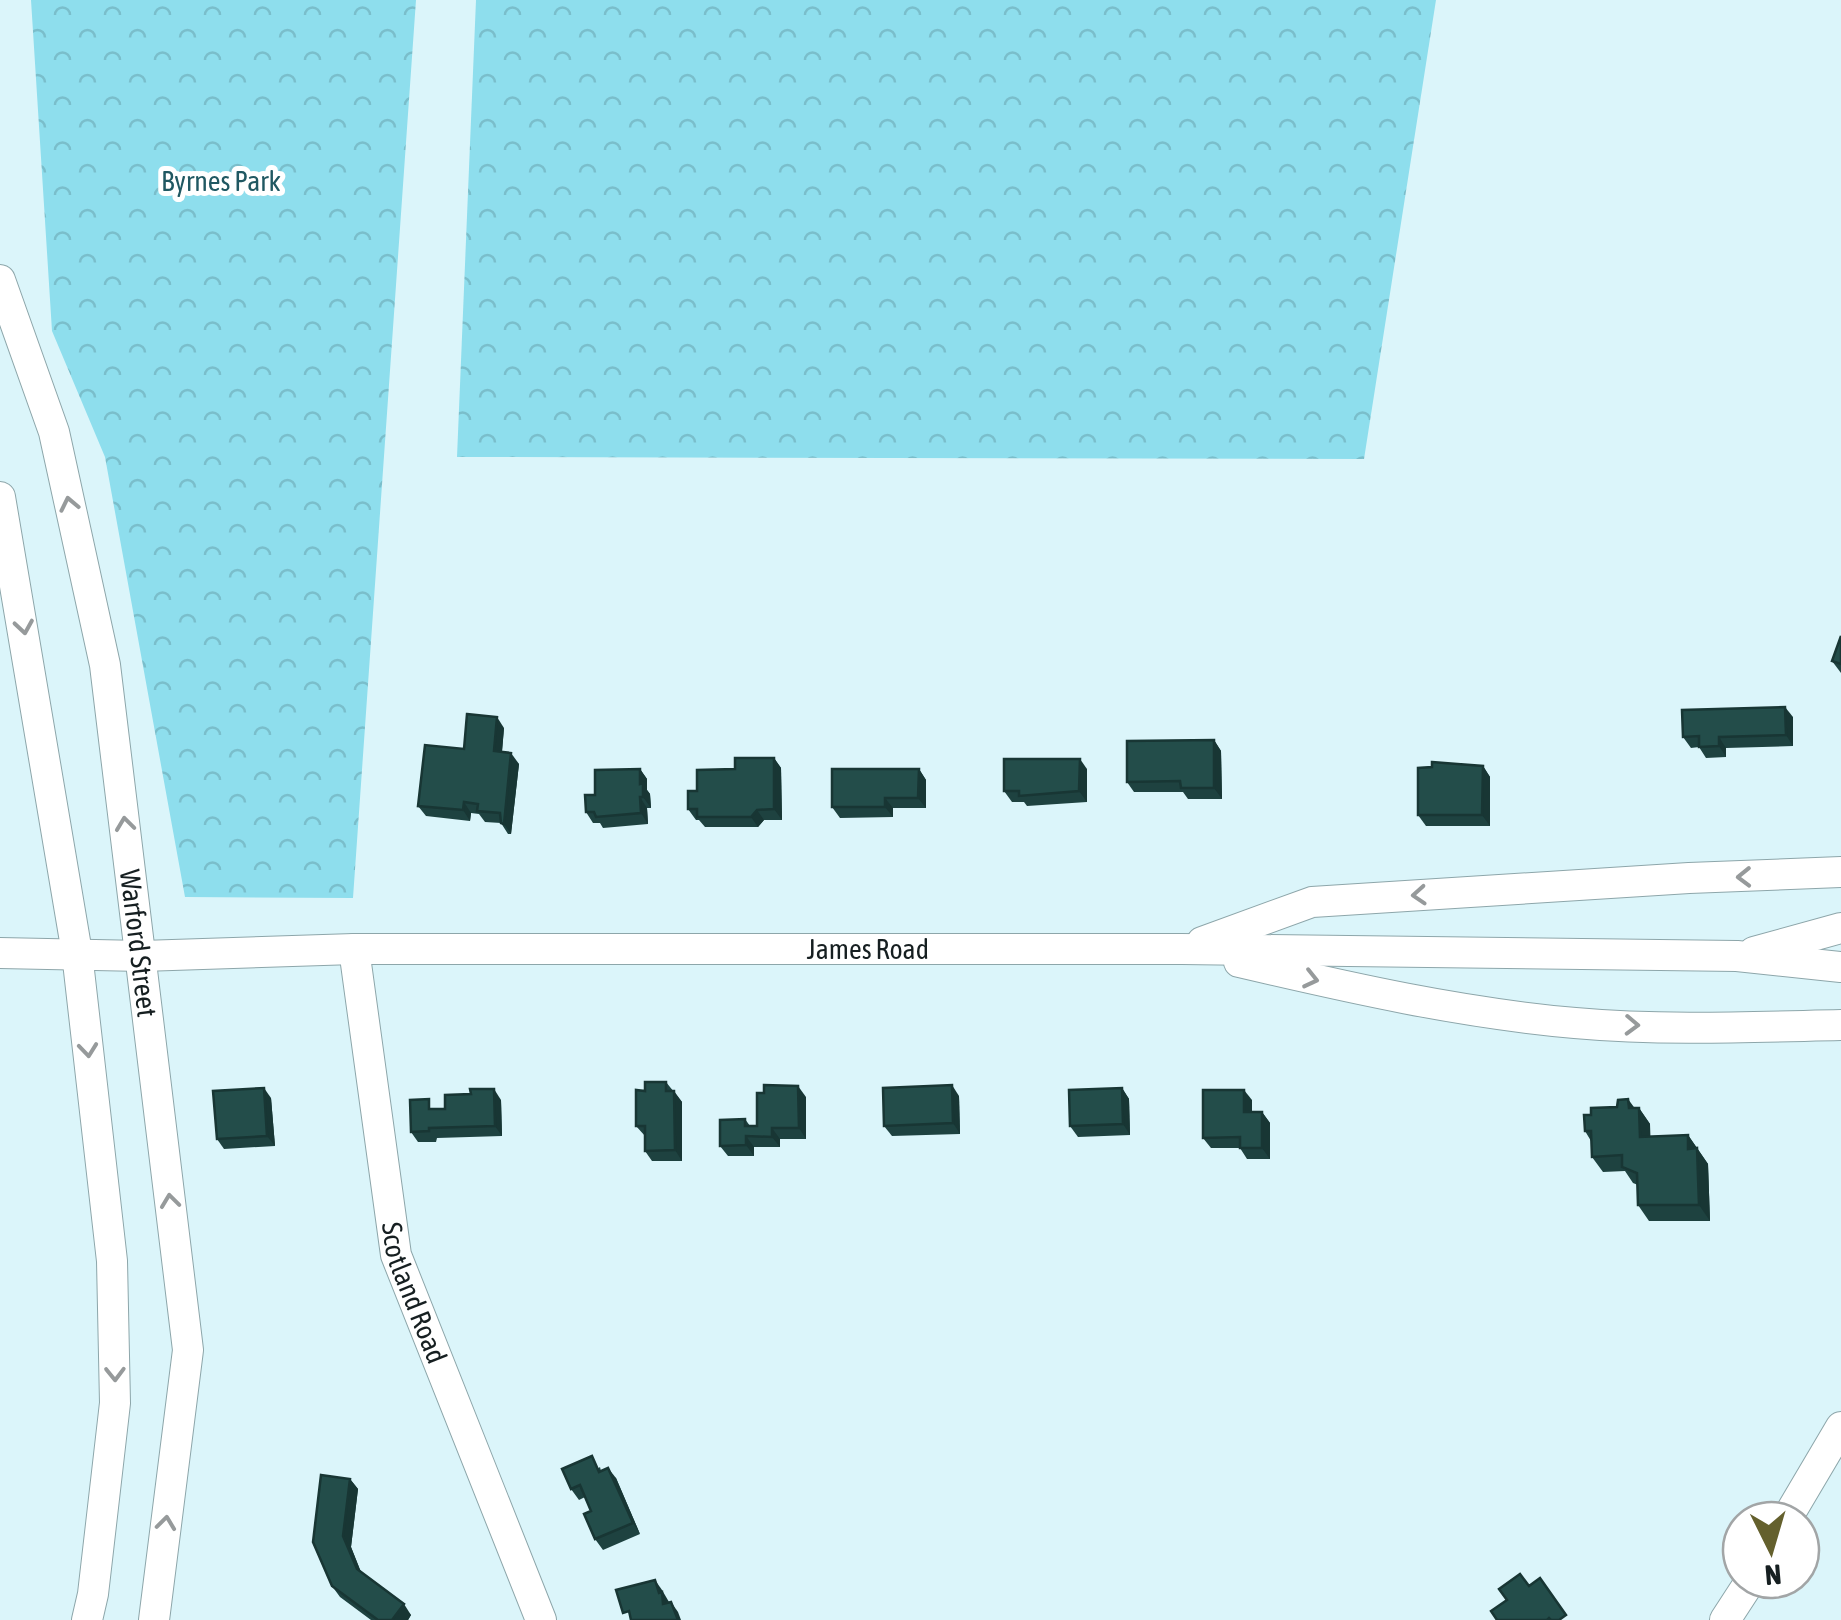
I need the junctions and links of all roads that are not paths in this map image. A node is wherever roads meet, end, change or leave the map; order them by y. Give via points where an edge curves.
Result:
1 (0, 280) edge
2 (0, 496) edge
3 (1841, 872) edge
4 (1841, 928) edge
5 (354, 948) junction
6 (1182, 949) junction
7 (0, 953) edge
8 (77, 953) junction
9 (142, 956) junction
10 (1737, 956) junction
11 (1841, 967) edge
12 (1841, 1025) edge
13 (1841, 1427) edge
14 (1798, 1500) edge
15 (86, 1620) edge
16 (154, 1620) edge
17 (541, 1620) edge

9 -> 1 main road, Warford Street via 104,665 54,432
2 -> 8 main road
3 -> 6 main road via 1312,902
4 - 10 main road, James Road
5 - 6 main road, James Road
5 - 9 main road, James Road
5 - 17 main road, Scotland Road via 396,1256
6 - 10 main road, James Road
6 -> 12 main road via 1394,998 1576,1024
7 - 8 main road, James Road
8 - 9 main road, James Road
8 -> 15 main road via 112,1261 116,1403
16 -> 9 main road, Warford Street via 188,1350
10 - 11 main road, James Road
13 - 14 main road

